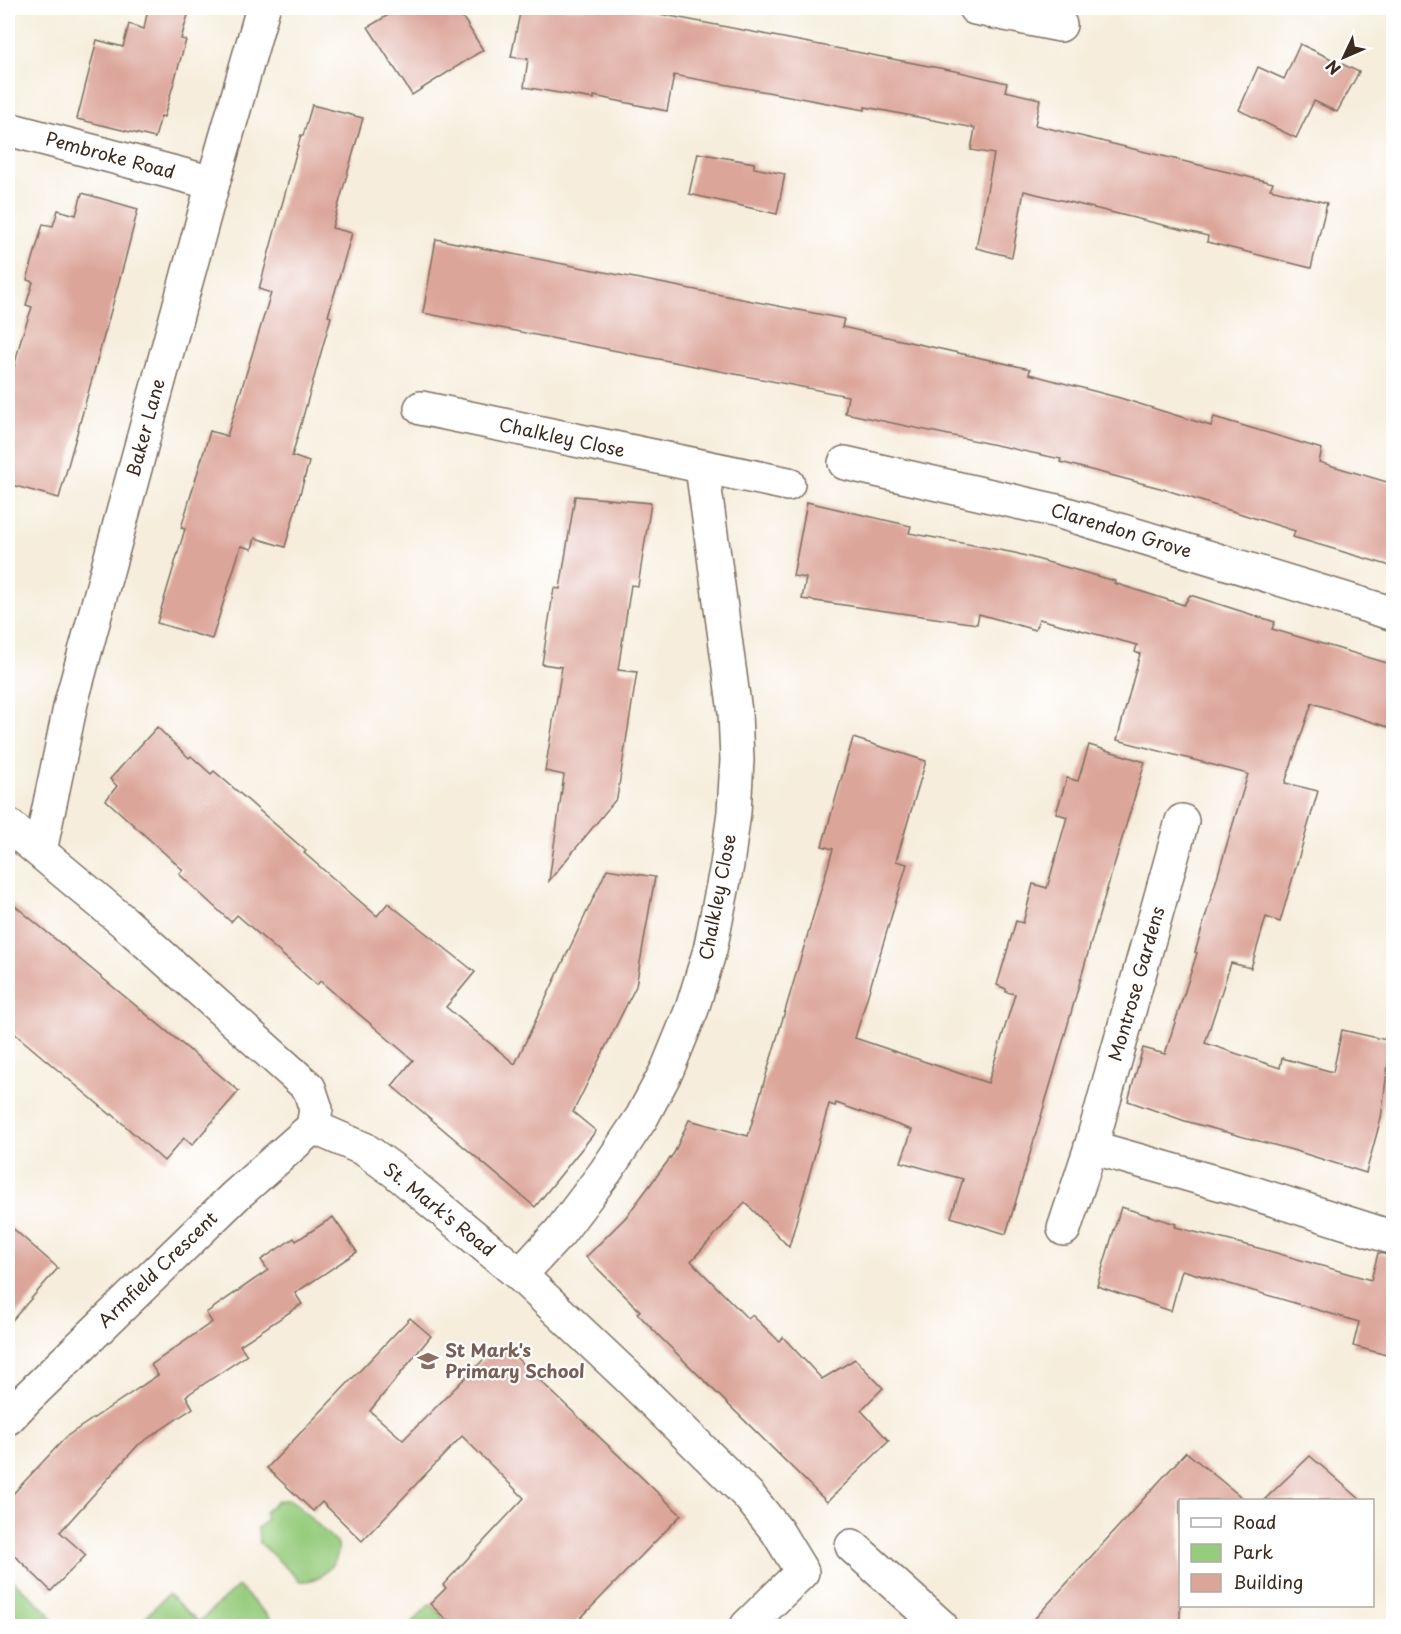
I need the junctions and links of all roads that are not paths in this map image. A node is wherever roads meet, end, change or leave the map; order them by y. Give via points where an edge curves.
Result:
1 (263, 8) edge
2 (975, 8) edge
3 (1060, 25) dead end
4 (8, 129) edge
5 (213, 183) junction
6 (421, 408) dead end
7 (845, 463) dead end
8 (702, 467) junction
9 (788, 484) dead end
10 (1394, 614) edge
11 (1182, 821) dead end
12 (8, 825) edge
13 (40, 851) junction
14 (313, 1127) junction
15 (1091, 1147) junction
16 (1064, 1229) dead end
17 (1394, 1238) edge
18 (520, 1275) junction
19 (8, 1418) edge
20 (852, 1546) dead end
21 (747, 1626) edge
22 (941, 1626) edge

1 - 5 street, Baker Lane
2 - 3 street
4 - 5 street, Pembroke Road
5 - 13 street, Baker Lane via 71,704
6 - 8 street, Chalkley Close
7 - 10 street, Clarendon Grove via 1057,511
8 - 9 street, Chalkley Close
8 - 18 street, Chalkley Close via 735,712 737,760 727,865 710,950 692,1009 642,1117 560,1232
11 - 15 street, Montrose Gardens
12 - 13 street
13 - 14 street via 309,1088 316,1109
14 - 18 street, St. Mark's Road via 364,1149
14 - 19 street, Armfield Crescent via 235,1196
15 - 16 street, Montrose Gardens
15 - 17 street
18 - 21 street, St. Mark's Road via 748,1495 777,1531 802,1572
20 - 22 street

